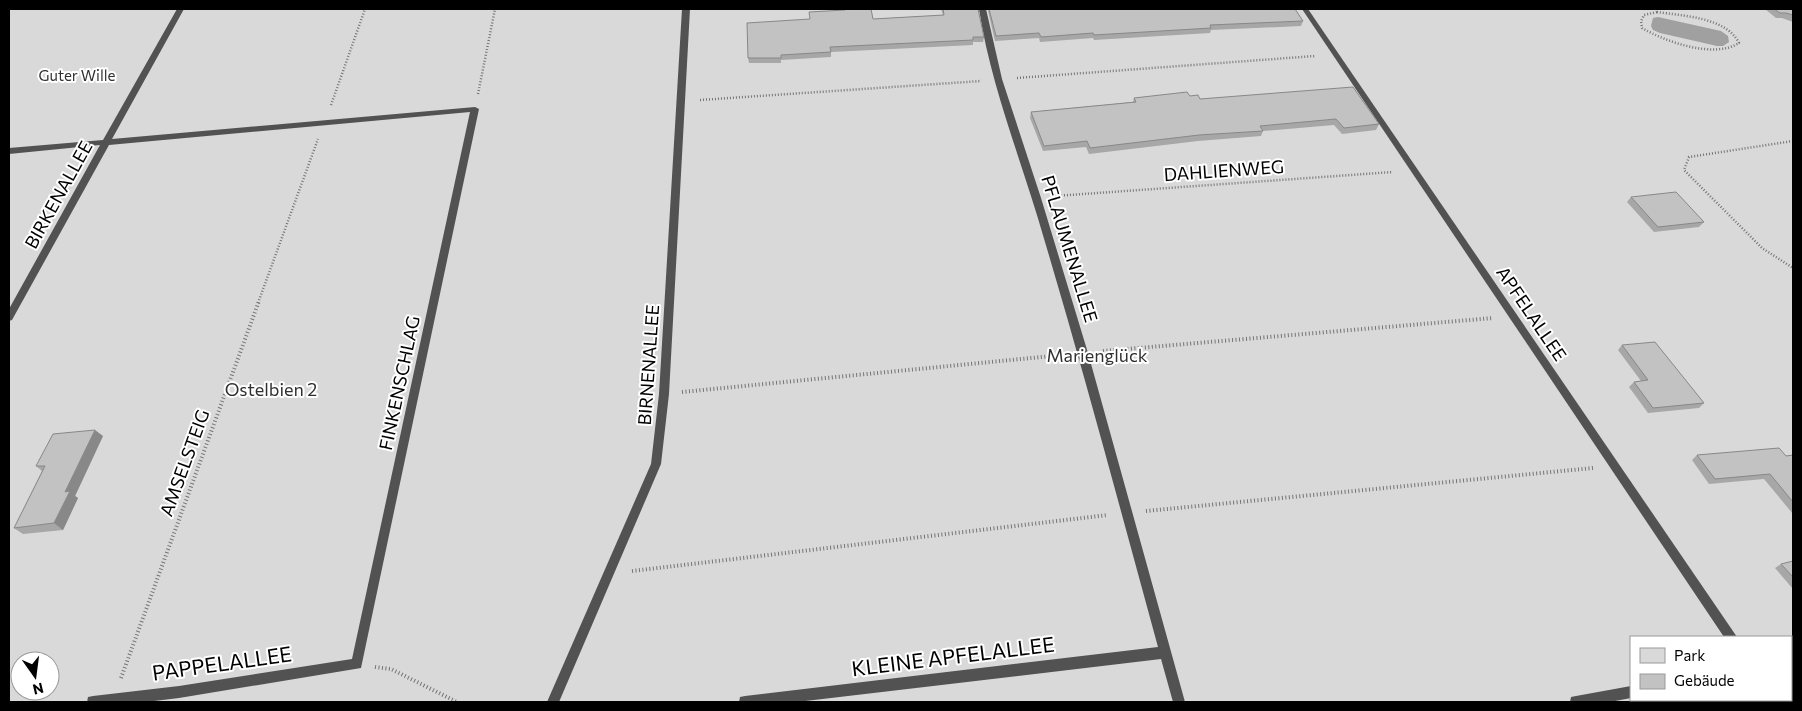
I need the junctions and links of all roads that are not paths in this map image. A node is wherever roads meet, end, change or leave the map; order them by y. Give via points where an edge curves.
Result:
1 (180, 9) edge
2 (686, 9) edge
3 (982, 9) edge
4 (1305, 9) edge
5 (107, 142) junction
6 (9, 151) edge
7 (9, 317) edge
8 (1730, 636) edge
9 (1166, 652) junction
10 (357, 664) joint
11 (1630, 692) edge
12 (178, 697) edge
13 (93, 702) edge
14 (553, 702) edge
15 (745, 702) edge
16 (1179, 702) edge
17 (1576, 702) edge

1 - 5 lane, BIRKENALLEE
2 - 14 lane, BIRNENALLEE via 664,394 656,464
3 - 9 lane, PFLAUMENALLEE via 998,80 1083,353
4 - 8 lane, APFELALLEE
5 - 6 lane
5 - 7 lane, BIRKENALLEE
5 - 10 lane, FINKENSCHLAG via 475,109
9 - 15 lane, KLEINE APFELALLEE
9 - 16 lane, PFLAUMENALLEE
10 - 12 lane, PAPPELALLEE
11 - 17 lane
12 - 13 lane, PAPPELALLEE

